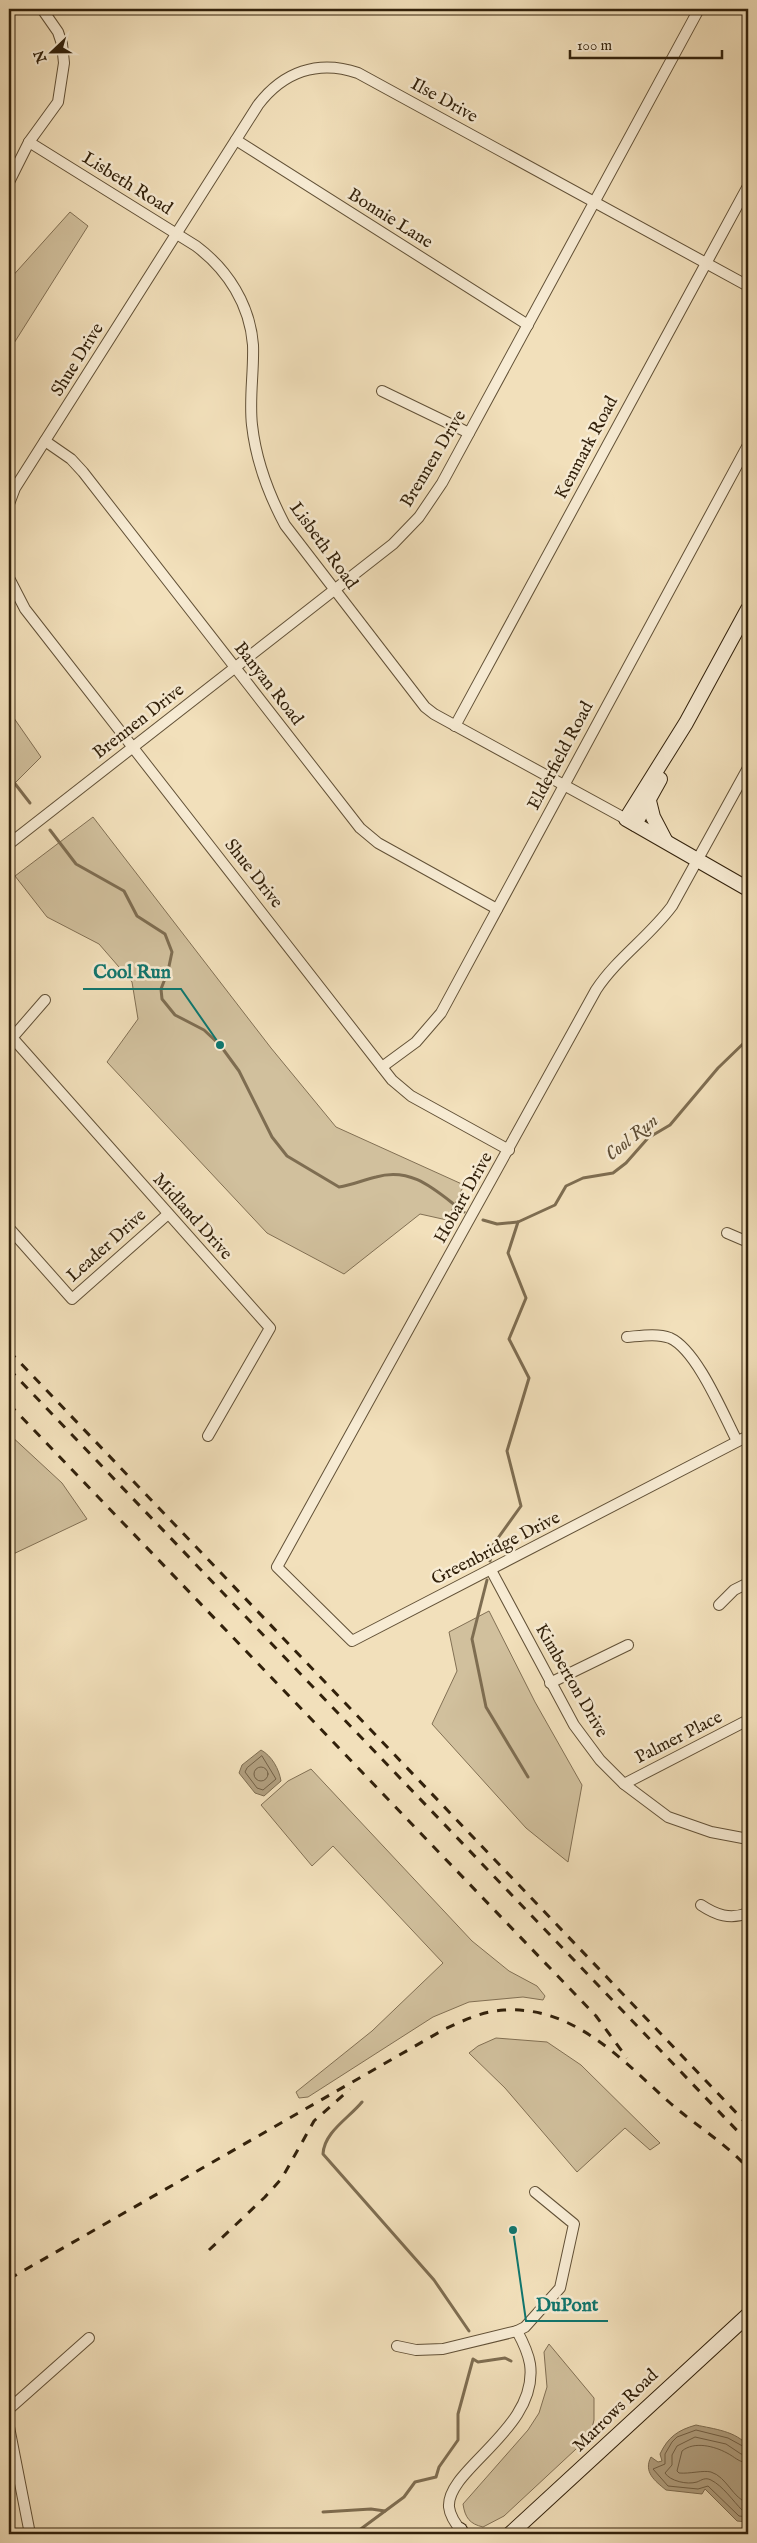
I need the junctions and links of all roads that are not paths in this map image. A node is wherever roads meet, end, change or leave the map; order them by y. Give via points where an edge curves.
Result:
1 (42, 9) edge
2 (698, 9) edge
3 (236, 140) junction
4 (29, 142) junction
5 (9, 182) edge
6 (748, 186) edge
7 (594, 202) junction
8 (176, 234) junction
9 (706, 263) junction
10 (748, 286) edge
11 (528, 325) junction
12 (382, 391) dead end
13 (469, 433) junction
14 (45, 441) junction
15 (748, 444) edge
16 (9, 504) edge
17 (9, 578) edge
18 (335, 590) junction
19 (748, 609) edge
20 (235, 668) junction
21 (686, 723) junction
22 (455, 726) junction
23 (133, 747) junction
24 (748, 768) edge
25 (564, 785) junction
26 (649, 801) junction
27 (631, 821) junction
28 (666, 840) junction
29 (9, 844) edge
30 (699, 859) junction
31 (748, 889) edge
32 (497, 909) junction
33 (45, 1000) dead end
34 (10, 1036) edge
35 (382, 1067) junction
36 (509, 1150) junction
37 (168, 1214) junction
38 (9, 1228) edge
39 (727, 1233) dead end
40 (748, 1242) edge
41 (627, 1337) dead end
42 (208, 1436) dead end
43 (748, 1436) edge
44 (737, 1441) junction
45 (278, 1567) joint
46 (491, 1570) junction
47 (748, 1583) edge
48 (719, 1605) dead end
49 (628, 1645) dead end
50 (550, 1683) junction
51 (748, 1720) edge
52 (624, 1784) junction
53 (748, 1839) edge
54 (701, 1905) dead end
55 (748, 1913) edge
56 (535, 2192) dead end
57 (748, 2315) edge
58 (517, 2331) junction
59 (89, 2338) dead end
60 (397, 2346) dead end
61 (9, 2409) edge
62 (9, 2427) edge
63 (514, 2532) edge
64 (462, 2533) edge
65 (30, 2534) edge

1 - 4 street via 58,32 64,63 58,102
2 - 7 street, Brennen Drive
3 - 7 street, Ilse Drive via 258,105 286,77 310,68 340,68 374,81
3 - 8 street, Ilse Drive
3 - 11 street, Bonnie Lane
4 - 5 street
4 - 8 street, Lisbeth Road
6 - 9 street, Kenmark Road
7 - 9 street, Ilse Drive
7 - 11 street, Brennen Drive
8 - 14 street, Shue Drive
8 - 18 street, Lisbeth Road via 217,264 246,310 253,345 252,426 262,475 285,525
9 - 10 street, Ilse Drive
9 - 22 street, Kenmark Road
11 - 13 street, Brennen Drive
12 - 13 street
13 - 18 street, Brennen Drive via 420,517 393,544
14 - 16 street, Shue Drive
14 - 20 street, Banyan Road via 83,472
15 - 25 street, Elderfield Road
17 - 23 street, Shue Drive via 25,609
18 - 20 street, Brennen Drive
18 - 22 street, Lisbeth Road via 425,707
19 - 21 street
20 - 23 street, Brennen Drive
20 - 32 street, Banyan Road via 368,835
21 - 26 street
21 - 27 street
22 - 25 street, Lisbeth Road
23 - 29 street, Brennen Drive
23 - 35 street, Shue Drive
24 - 30 street, Hobart Drive
25 - 27 street, Lisbeth Road
25 - 32 street, Elderfield Road
26 - 27 street
26 - 28 street
27 - 28 street
28 - 30 street
30 - 31 street
30 - 36 street, Hobart Drive via 658,925 606,976
32 - 35 street, Elderfield Road via 441,1013 416,1042
33 - 34 street
34 - 37 street, Midland Drive
35 - 36 street, Shue Drive via 411,1096
36 - 45 street, Hobart Drive
37 - 38 street, Leader Drive via 72,1299
37 - 42 street, Midland Drive via 270,1328
39 - 40 street
41 - 44 street via 657,1335 669,1338 688,1352
43 - 44 street, Greenbridge Drive
44 - 46 street, Greenbridge Drive
45 - 46 street, Greenbridge Drive via 352,1642
46 - 50 street, Kimberton Drive
47 - 48 street via 734,1590
49 - 50 street
50 - 52 street, Kimberton Drive via 585,1743
51 - 52 street, Palmer Place
52 - 53 street, Kimberton Drive via 668,1817 711,1832
54 - 55 street via 720,1916
56 - 58 street via 574,2224 560,2288 542,2310
57 - 63 street, Marrows Road
58 - 60 street via 442,2349 416,2350
58 - 64 street via 530,2364 529,2390 510,2424 453,2489 449,2506
59 - 61 street
62 - 65 street

